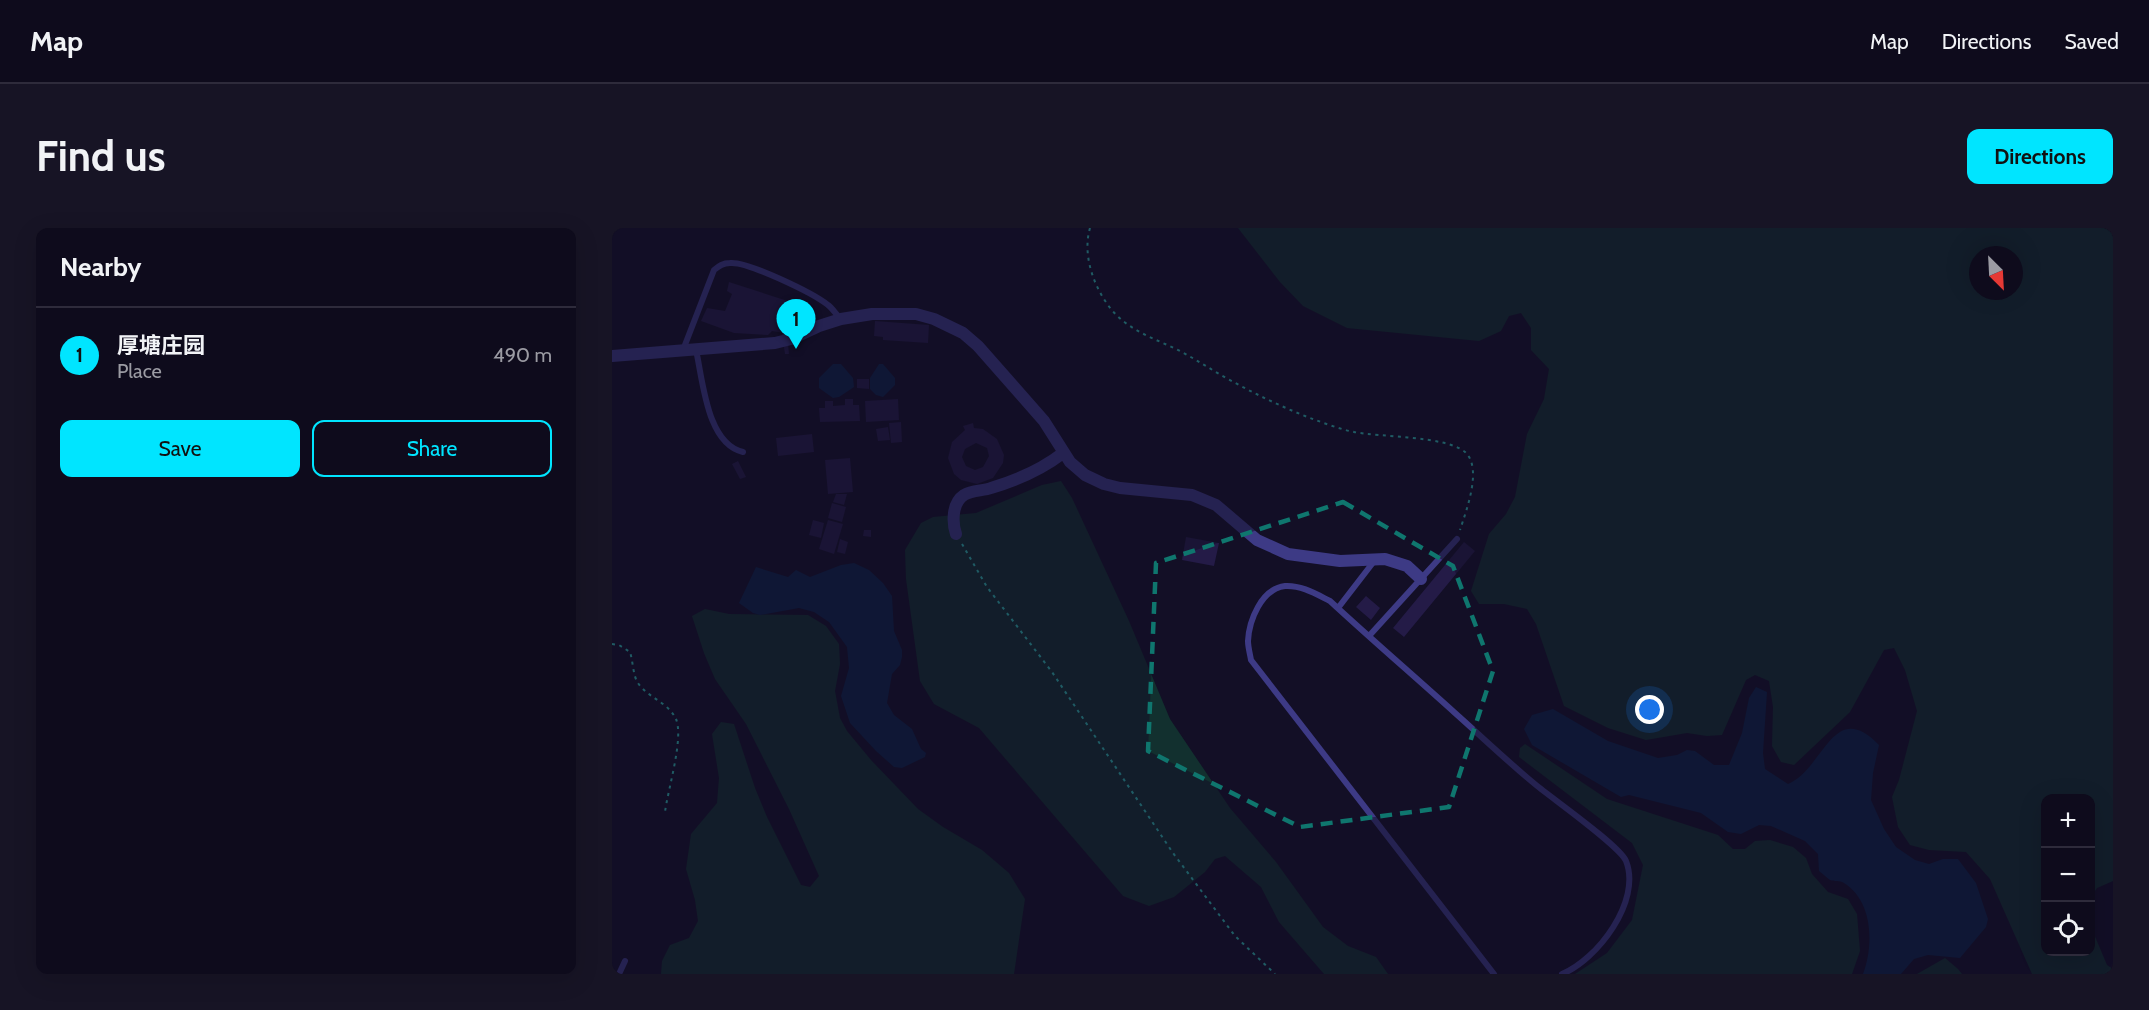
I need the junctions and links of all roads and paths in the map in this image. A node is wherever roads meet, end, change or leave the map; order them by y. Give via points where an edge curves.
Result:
1 (1090, 228) edge
2 (841, 319) junction
3 (696, 349) junction
4 (682, 350) junction
5 (612, 356) edge
6 (743, 452) dead end
7 (1063, 453) junction
8 (956, 534) joint
9 (1457, 538) joint
10 (1375, 559) junction
11 (1421, 579) junction
12 (1338, 608) junction
13 (1369, 636) junction
14 (612, 644) edge
15 (664, 812) dead end
16 (625, 961) dead end
17 (619, 974) edge
18 (1275, 974) edge
19 (1494, 974) edge
20 (1562, 974) edge

1 - 9 path via 1086,248 1093,275 1101,295 1126,324 1273,403 1320,421 1353,432 1412,437 1466,452 1473,469 1471,497
2 - 3 street via 775,343
2 - 4 lane via 828,305 800,288 732,262 714,270
2 - 7 street via 916,314 963,333 1044,421
3 - 4 street
3 - 6 lane via 714,427 724,443
4 - 5 street
7 - 8 street via 1025,477 963,495 956,505
7 - 10 street via 1085,475 1104,484 1192,495 1216,505 1257,540 1288,554 1340,561
8 - 18 path via 987,587 1052,672 1173,853 1235,936
9 - 11 lane
10 - 11 street via 1398,561
10 - 12 lane
11 - 13 lane
12 - 13 lane
12 - 19 lane via 1303,588 1284,586 1268,593 1252,618 1248,643 1251,660
13 - 20 lane via 1626,860 1631,882 1621,914 1603,943
14 - 15 path via 630,652 638,683 676,719 676,757
16 - 17 lane

